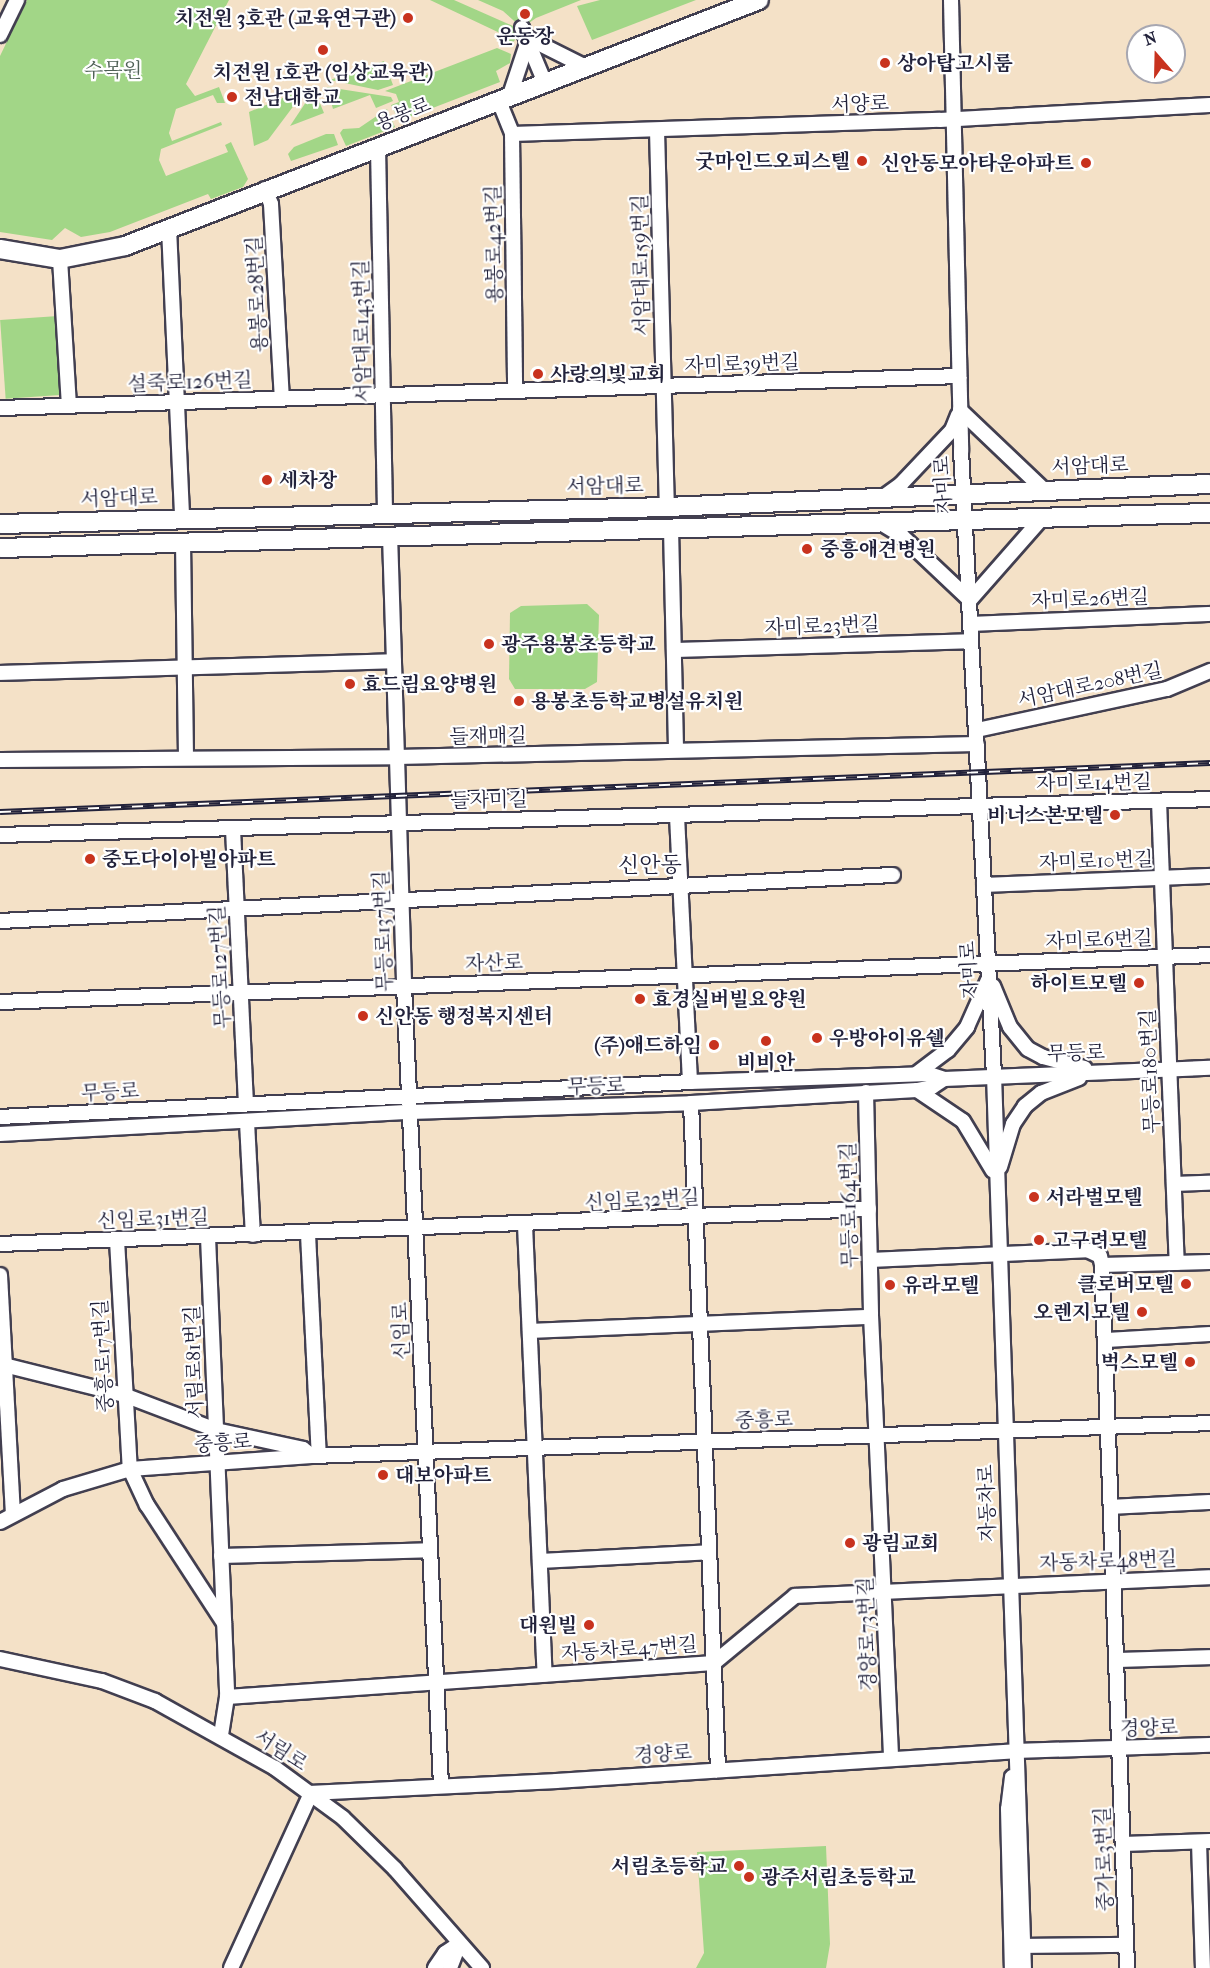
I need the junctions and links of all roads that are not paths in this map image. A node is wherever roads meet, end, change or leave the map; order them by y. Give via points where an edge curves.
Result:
1 (17, 0) edge
2 (759, 0) edge
3 (951, 0) edge
4 (0, 35) edge
5 (526, 36) junction
6 (586, 67) junction
7 (545, 83) junction
8 (504, 100) junction
9 (1210, 105) edge
10 (954, 119) junction
11 (657, 130) junction
12 (512, 134) junction
13 (378, 147) junction
14 (265, 189) junction
15 (169, 228) junction
16 (0, 249) edge
17 (60, 258) junction
18 (959, 376) junction
19 (664, 386) junction
20 (515, 389) junction
21 (382, 395) junction
22 (282, 399) junction
23 (177, 402) junction
24 (69, 406) junction
25 (0, 408) edge
26 (960, 410) junction
27 (1210, 484) edge
28 (1045, 491) junction
29 (964, 494) junction
30 (882, 498) junction
31 (667, 507) junction
32 (1210, 513) edge
33 (385, 514) junction
34 (1043, 517) junction
35 (182, 519) junction
36 (965, 519) junction
37 (877, 521) junction
38 (0, 524) edge
39 (670, 528) junction
40 (390, 535) junction
41 (183, 542) junction
42 (0, 548) edge
43 (970, 600) junction
44 (1210, 614) edge
45 (971, 624) junction
46 (971, 641) junction
47 (674, 650) junction
48 (394, 661) junction
49 (183, 668) junction
50 (1210, 671) edge
51 (0, 673) edge
52 (977, 730) junction
53 (977, 744) junction
54 (676, 750) junction
55 (186, 758) junction
56 (397, 758) junction
57 (0, 760) edge
58 (1210, 799) edge
59 (1159, 801) junction
60 (979, 806) junction
61 (677, 816) junction
62 (398, 821) junction
63 (233, 829) junction
64 (0, 835) edge
65 (893, 875) dead end
66 (1210, 876) edge
67 (1162, 878) junction
68 (984, 885) junction
69 (680, 886) junction
70 (401, 900) junction
71 (236, 909) junction
72 (0, 921) edge
73 (1210, 955) edge
74 (1165, 957) junction
75 (989, 964) junction
76 (684, 976) junction
77 (989, 978) junction
78 (404, 986) junction
79 (241, 992) junction
80 (0, 1002) edge
81 (1210, 1068) edge
82 (1170, 1070) junction
83 (1101, 1072) junction
84 (916, 1074) junction
85 (994, 1076) junction
86 (944, 1079) junction
87 (690, 1082) junction
88 (917, 1090) junction
89 (866, 1092) junction
90 (410, 1096) junction
91 (691, 1103) junction
92 (246, 1104) junction
93 (410, 1112) junction
94 (0, 1117) edge
95 (247, 1122) junction
96 (0, 1134) edge
97 (996, 1178) junction
98 (1210, 1183) edge
99 (1174, 1184) junction
100 (869, 1209) junction
101 (695, 1217) junction
102 (525, 1225) junction
103 (417, 1230) junction
104 (308, 1234) junction
105 (254, 1235) junction
106 (208, 1237) junction
107 (117, 1240) junction
108 (0, 1244) edge
109 (999, 1253) junction
110 (870, 1260) junction
111 (1210, 1262) edge
112 (1177, 1263) junction
113 (1102, 1265) junction
114 (0, 1275) edge
115 (871, 1317) junction
116 (699, 1323) junction
117 (530, 1331) junction
118 (1210, 1334) edge
119 (1105, 1340) junction
120 (3, 1364) edge
121 (124, 1395) junction
122 (1210, 1423) edge
123 (1108, 1426) junction
124 (216, 1430) junction
125 (1004, 1430) junction
126 (877, 1435) junction
127 (705, 1442) junction
128 (535, 1448) junction
129 (425, 1452) junction
130 (316, 1456) junction
131 (218, 1464) junction
132 (130, 1469) junction
133 (1210, 1502) edge
134 (1111, 1507) junction
135 (13, 1514) junction
136 (0, 1522) edge
137 (430, 1550) junction
138 (709, 1552) junction
139 (221, 1556) junction
140 (540, 1561) junction
141 (1210, 1577) edge
142 (1114, 1581) junction
143 (1008, 1585) junction
144 (885, 1590) junction
145 (224, 1623) junction
146 (1207, 1657) edge
147 (0, 1659) edge
148 (1117, 1660) junction
149 (714, 1663) junction
150 (545, 1675) junction
151 (437, 1682) junction
152 (227, 1697) junction
153 (221, 1735) junction
154 (1210, 1745) edge
155 (1120, 1749) junction
156 (1015, 1751) junction
157 (891, 1759) junction
158 (718, 1770) junction
159 (441, 1786) junction
160 (311, 1793) junction
161 (1204, 1841) edge
162 (1123, 1844) junction
163 (459, 1944) junction
164 (1126, 1945) junction
165 (1024, 1946) junction
166 (231, 1968) edge
167 (435, 1968) edge
168 (450, 1968) edge
169 (482, 1968) edge
170 (1012, 1968) edge
171 (1024, 1968) edge
172 (1127, 1968) edge
173 (1203, 1968) edge

1 - 4 street
2 - 6 main road, 용봉로
3 - 10 street, 자미로
5 - 6 street
5 - 7 street
5 - 8 street
6 - 7 main road, 용봉로
7 - 8 main road, 용봉로
8 - 12 street, 용봉로42번길
8 - 13 main road, 용봉로
9 - 10 street, 서양로
10 - 11 street, 서양로
10 - 18 street, 자미로
11 - 12 street, 서양로
11 - 19 street, 서암대로159번길
12 - 20 street, 용봉로42번길
13 - 14 main road, 용봉로
13 - 21 street, 서암대로143번길
14 - 15 main road, 용봉로
14 - 22 street, 용봉로28번길 via 271,204
15 - 17 main road, 용봉로 via 107,251
15 - 23 street
16 - 17 main road, 용봉로
17 - 24 street
18 - 19 street, 자미로39번길
18 - 26 street, 자미로
19 - 20 street, 자미로39번길
19 - 31 street, 서암대로159번길
20 - 21 street, 자미로39번길
21 - 22 street, 설죽로126번길
21 - 33 street, 서암대로143번길
22 - 23 street, 설죽로126번길
23 - 24 street, 설죽로126번길
23 - 35 street
24 - 25 street, 설죽로126번길
26 - 28 street
26 - 29 street, 자미로
26 - 30 street via 951,430 901,484
27 - 28 main road, 서암대로
28 - 29 main road, 서암대로
29 - 30 main road, 서암대로
29 - 36 street, 자미로
30 - 31 main road, 서암대로
31 - 33 main road, 서암대로
32 - 34 main road
33 - 35 main road, 서암대로
34 - 36 main road
34 - 43 street
35 - 38 main road, 서암대로
36 - 37 main road
36 - 43 street, 자미로
37 - 39 main road
37 - 43 street via 902,536
39 - 40 main road
39 - 47 street
40 - 41 main road
40 - 48 street, 무등로137번길
41 - 42 main road
41 - 49 street
43 - 45 street, 자미로
44 - 45 street, 자미로26번길
45 - 46 street, 자미로
46 - 47 street, 자미로23번길
46 - 52 street, 자미로
47 - 54 street
48 - 49 street
48 - 56 street, 무등로137번길
49 - 51 street
49 - 55 street
50 - 52 street, 서암대로208번길 via 1167,689
52 - 53 street, 자미로
53 - 54 street, 들재매길
53 - 60 street, 자미로
54 - 56 street, 들재매길
55 - 56 street, 들재매길
55 - 57 street, 들재매길
56 - 62 street, 무등로137번길
58 - 59 street, 자미로14번길
59 - 60 street, 자미로14번길
59 - 67 street, 무등로180번길
60 - 61 street, 들자미길
60 - 68 street, 자미로
61 - 62 street, 들자미길
61 - 69 street
62 - 63 street, 들자미길
62 - 70 street, 무등로137번길
63 - 64 street, 들자미길
63 - 71 street, 무등로127번길
65 - 69 street
66 - 67 street, 자미로10번길
67 - 68 street, 자미로10번길
67 - 74 street, 무등로180번길
68 - 75 street, 자미로
69 - 70 street
69 - 76 street
70 - 71 street
70 - 78 street, 무등로137번길
71 - 72 street
71 - 79 street, 무등로127번길
73 - 74 street, 자미로6번길
74 - 75 street, 자미로6번길
74 - 82 street, 무등로180번길
75 - 76 street, 자산로
75 - 77 street, 자미로
76 - 78 street, 자산로
76 - 87 street
77 - 83 street via 1010,1027 1028,1048 1043,1057
77 - 84 street via 967,1027 948,1050
77 - 85 street, 자미로
78 - 79 street, 자산로
78 - 90 street, 무등로137번길
79 - 80 street, 자산로
79 - 92 street, 무등로127번길
81 - 82 street, 무등로
82 - 83 street, 무등로
82 - 99 street, 무등로180번길
83 - 85 street, 무등로
83 - 97 street via 1063,1083 1025,1106 1013,1124
84 - 86 street, 무등로
84 - 87 street, 무등로
85 - 86 street, 무등로
85 - 97 street, 자동차로
86 - 88 street, 무등로
87 - 90 street, 무등로
88 - 89 street, 무등로
88 - 97 street via 963,1121
89 - 91 street, 무등로
89 - 100 street, 무등로164번길
90 - 92 street, 무등로
90 - 93 street, 무등로137번길
91 - 93 street, 무등로
91 - 101 street
92 - 94 street, 무등로
93 - 95 street, 무등로
93 - 103 street, 신임로
95 - 96 street, 무등로
95 - 105 street
97 - 109 street, 자동차로
98 - 99 street
99 - 112 street, 무등로180번길
100 - 101 street, 신임로32번길
100 - 110 street, 무등로164번길
101 - 102 street, 신임로32번길
101 - 116 street
102 - 103 street, 신임로32번길
102 - 117 street
103 - 104 street, 신임로31번길
103 - 129 street, 신임로
104 - 105 street, 신임로31번길
104 - 130 street
105 - 106 street, 신임로31번길
106 - 107 street, 신임로31번길
106 - 124 street, 서림로81번길
107 - 108 street, 신임로31번길
107 - 121 street, 중흥로17번길
109 - 110 street
109 - 113 street via 1087,1250 1100,1256
109 - 125 street, 자동차로
110 - 115 street, 무등로164번길
111 - 112 street
112 - 113 street
113 - 119 street, 중가로3번길
114 - 120 street
115 - 116 street
115 - 126 street, 무등로164번길
116 - 117 street
116 - 127 street
117 - 128 street
118 - 119 street
119 - 123 street, 중가로3번길
120 - 121 street
120 - 135 street
121 - 124 street
121 - 132 street, 중흥로17번길
122 - 123 street, 중흥로
123 - 125 street, 중흥로
123 - 134 street, 중가로3번길
124 - 130 street via 303,1449
124 - 131 street, 서림로81번길
125 - 126 street, 중흥로
125 - 143 street, 자동차로
126 - 127 street, 중흥로
126 - 144 street, 경양로73번길
127 - 128 street, 중흥로
127 - 138 street
128 - 129 street, 중흥로
128 - 140 street
129 - 130 street, 중흥로
129 - 137 street, 신임로
130 - 131 street, 중흥로
131 - 132 street, 중흥로
131 - 139 street, 서림로81번길
132 - 135 street, 중흥로 via 63,1489
132 - 145 street via 147,1505
133 - 134 street
134 - 142 street, 중가로3번길
135 - 136 street, 중흥로
137 - 139 street
137 - 151 street, 신임로
138 - 140 street
138 - 149 street
139 - 145 street, 서림로81번길
140 - 150 street
141 - 142 street, 자동차로48번길
142 - 143 street, 자동차로48번길
142 - 148 street, 중가로3번길
143 - 144 street, 자동차로47번길
143 - 156 street, 자동차로
144 - 149 street, 자동차로47번길 via 795,1596
144 - 157 street, 경양로73번길
145 - 152 street, 서림로81번길
146 - 148 street
147 - 153 street, 서림로 via 110,1684 155,1701
148 - 155 street, 중가로3번길
149 - 150 street, 자동차로47번길
149 - 158 street
150 - 151 street, 자동차로47번길
151 - 152 street, 자동차로47번길
151 - 159 street, 신임로
152 - 153 street, 서림로81번길
153 - 160 street, 서림로
154 - 155 street, 경양로
155 - 156 street, 경양로
155 - 162 street, 중가로3번길
156 - 157 street, 경양로
156 - 165 street, 자동차로
156 - 170 street, 자동차로 via 1008,1809
157 - 158 street, 경양로
158 - 159 street, 경양로
159 - 160 street, 경양로
160 - 163 street, 서림로 via 395,1869
160 - 166 street
161 - 162 street
161 - 173 street
162 - 164 street, 중가로3번길
163 - 167 street via 445,1953
163 - 168 street
163 - 169 street, 서림로
164 - 165 street
164 - 172 street, 중가로3번길
165 - 171 street, 자동차로

